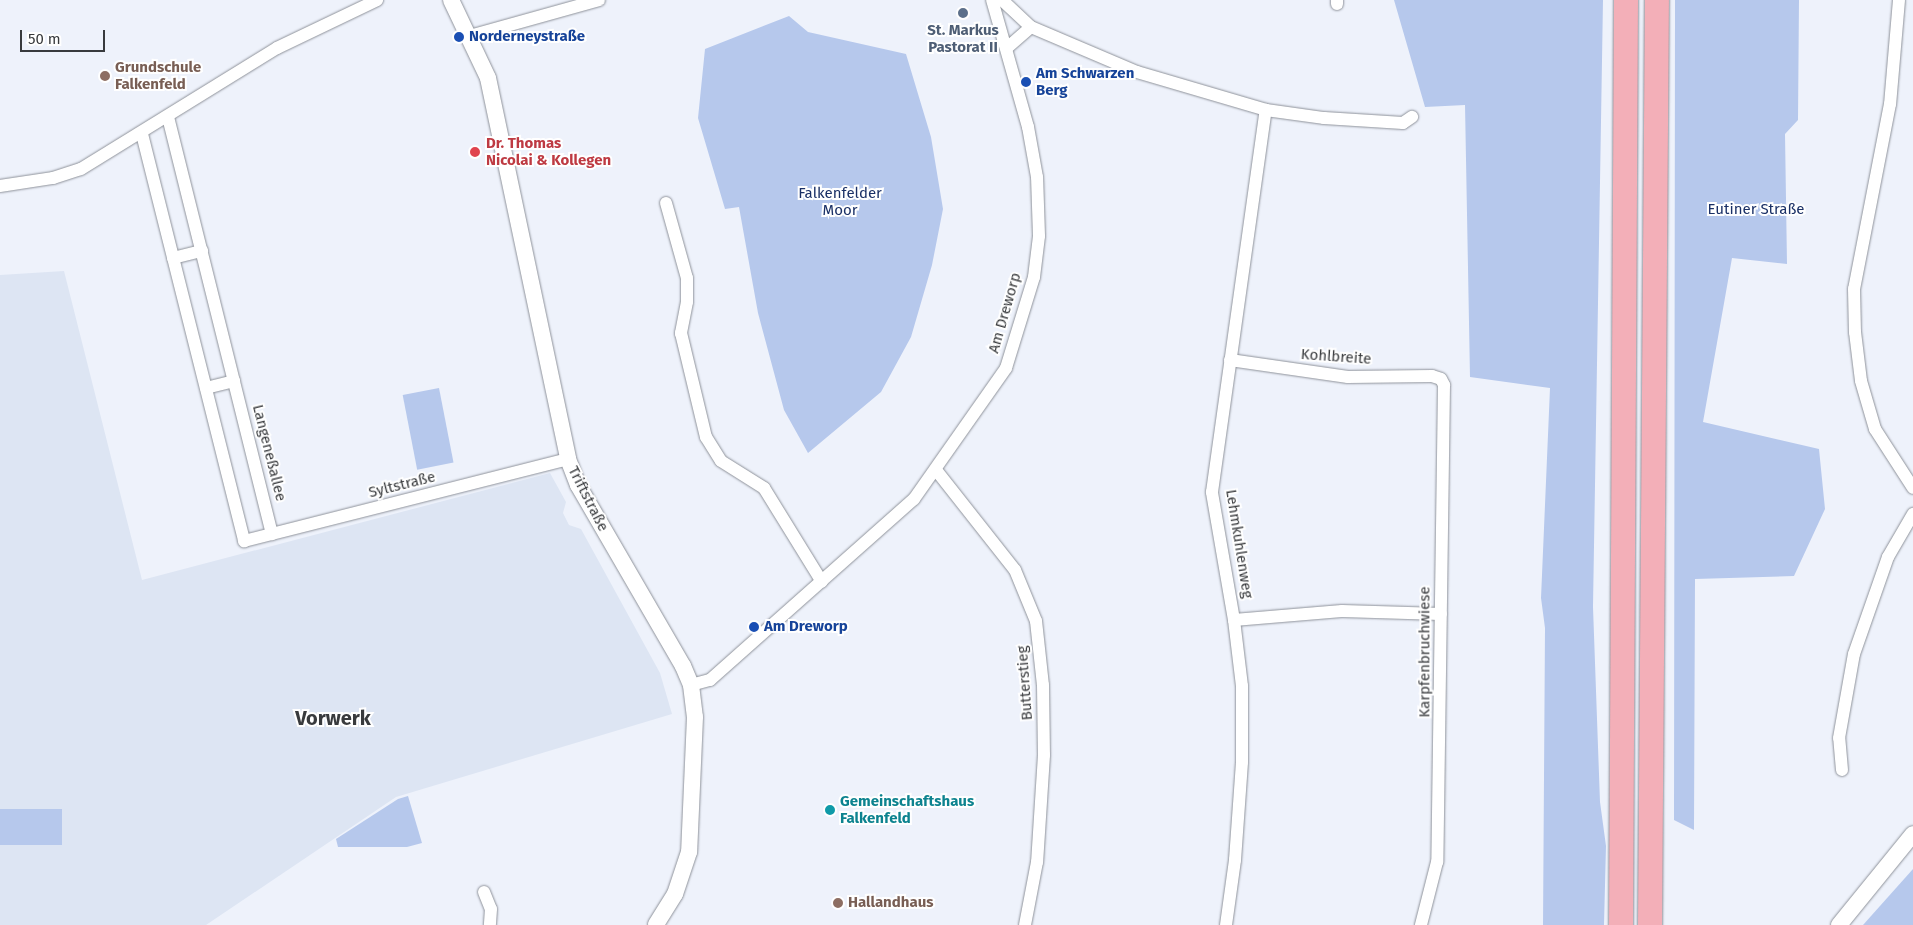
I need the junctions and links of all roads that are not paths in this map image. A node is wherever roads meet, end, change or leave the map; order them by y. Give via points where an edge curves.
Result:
1 (377, 0) edge
2 (451, 0) edge
3 (599, 0) edge
4 (992, 0) edge
5 (1002, 0) edge
6 (1626, 0) edge
7 (1656, 0) edge
8 (1899, 0) edge
9 (1031, 27) junction
10 (470, 36) junction
11 (1008, 48) junction
12 (1266, 110) junction
13 (168, 117) junction
14 (1412, 117) dead end
15 (142, 134) junction
16 (0, 186) edge
17 (666, 203) dead end
18 (202, 251) junction
19 (173, 258) junction
20 (1230, 360) junction
21 (1441, 379) joint
22 (234, 380) junction
23 (206, 388) junction
24 (568, 459) junction
25 (936, 470) junction
26 (1913, 488) edge
27 (1913, 514) edge
28 (272, 534) junction
29 (822, 582) junction
30 (1441, 614) junction
31 (1234, 620) junction
32 (691, 685) junction
33 (1842, 770) dead end
34 (1913, 834) edge
35 (484, 892) dead end
36 (490, 925) edge
37 (656, 925) edge
38 (1025, 925) edge
39 (1226, 925) edge
40 (1421, 925) edge
41 (1621, 925) edge
42 (1650, 925) edge
43 (1839, 925) edge

1 - 13 street via 277,48
2 - 10 street, Triftstraße
3 - 10 street
4 - 11 street, Am Dreworp
5 - 9 street
6 - 41 highway
7 - 42 highway
8 - 26 street via 1890,104 1854,289 1854,332 1861,381 1875,429
9 - 11 street
9 - 12 street via 1137,72
10 - 24 street, Triftstraße via 488,78 506,154
11 - 25 street, Am Dreworp via 1037,177 1039,236 1034,277 1006,368
12 - 14 street via 1403,123
12 - 20 street, Lehmkuhlenweg
13 - 15 street
13 - 18 street, Langeneßallee
15 - 16 street via 81,169 53,178
15 - 19 street
17 - 29 street via 687,278 687,302 681,333 706,438 721,462 764,488
18 - 19 street
18 - 22 street, Langeneßallee
19 - 23 street
20 - 21 street, Kohlbreite via 1348,377
20 - 31 street, Lehmkuhlenweg via 1212,492
21 - 30 street, Karpfenbruchwiese via 1444,385
22 - 23 street
22 - 28 street, Langeneßallee
23 - 28 street, Syltstraße via 244,541
24 - 28 street, Syltstraße
24 - 32 street, Triftstraße via 578,485
25 - 29 street, Am Dreworp via 914,499
25 - 38 street, Butterstieg via 1015,570 1036,621 1043,685 1044,755 1037,862
27 - 33 street via 1888,557 1854,654 1839,738
29 - 32 street, Am Dreworp via 710,680
30 - 31 street via 1342,611
30 - 40 street, Karpfenbruchwiese via 1437,862
31 - 39 street, Lehmkuhlenweg via 1242,686 1242,762 1235,860
32 - 37 street, Triftstraße via 695,716 689,852 675,894
34 - 43 street
35 - 36 street via 491,909

